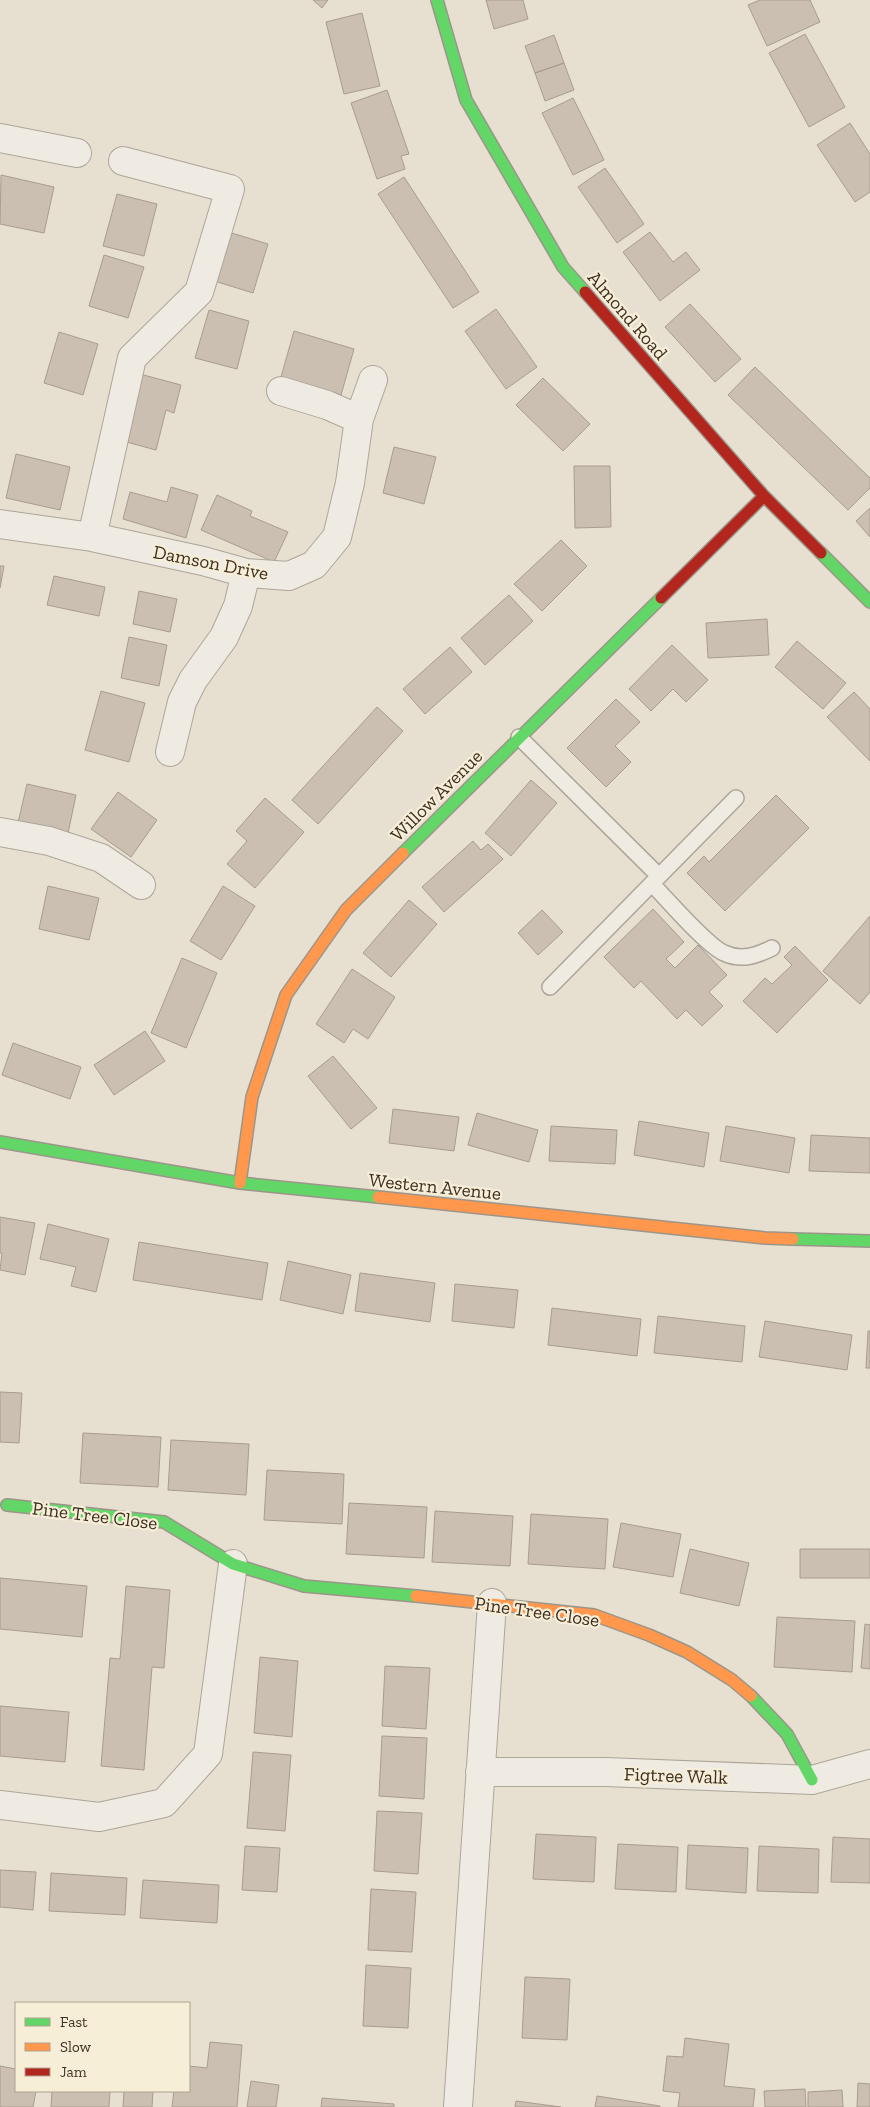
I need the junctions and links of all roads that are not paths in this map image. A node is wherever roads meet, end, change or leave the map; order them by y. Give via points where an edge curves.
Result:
1 (438, 0) edge
2 (0, 138) edge
3 (77, 153) dead end
4 (123, 161) dead end
5 (373, 380) dead end
6 (281, 391) dead end
7 (359, 419) junction
8 (764, 496) junction
9 (0, 524) edge
10 (92, 537) junction
11 (246, 573) junction
12 (870, 602) edge
13 (519, 738) junction
14 (170, 752) dead end
15 (736, 798) dead end
16 (0, 832) edge
17 (655, 880) junction
18 (141, 885) dead end
19 (772, 948) dead end
20 (550, 987) dead end
21 (0, 1142) edge
22 (240, 1183) junction
23 (870, 1241) edge
24 (7, 1505) dead end
25 (233, 1564) junction
26 (492, 1603) junction
27 (870, 1764) edge
28 (480, 1772) junction
29 (812, 1780) junction
30 (0, 1805) edge
31 (458, 2107) edge

1 - 8 street, Almond Road via 466,100 563,266
2 - 3 street
4 - 10 street via 230,189 199,292 132,358
5 - 7 street, Damson Drive
6 - 7 street
7 - 11 street, Damson Drive via 338,536 314,564 289,576
8 - 12 street, Almond Road
8 - 13 street, Willow Avenue
9 - 10 street, Damson Drive
10 - 11 street, Damson Drive
11 - 14 street via 238,606 224,637 193,680 182,702
13 - 17 lane
13 - 22 street, Willow Avenue via 346,910 286,995 252,1097
15 - 17 lane
16 - 18 street via 49,840 101,858
17 - 19 lane via 708,942 723,953 755,957
17 - 20 lane
21 - 22 street, Western Avenue
22 - 23 street, Western Avenue via 765,1238
24 - 25 street, Pine Tree Close via 164,1522
25 - 26 street, Pine Tree Close via 304,1586
25 - 30 street via 208,1754 164,1803 99,1817
26 - 28 street
26 - 29 street, Pine Tree Close via 594,1616 687,1652 732,1680 758,1701 787,1734
27 - 29 street, Figtree Walk
28 - 29 street, Figtree Walk via 606,1772
28 - 31 street

